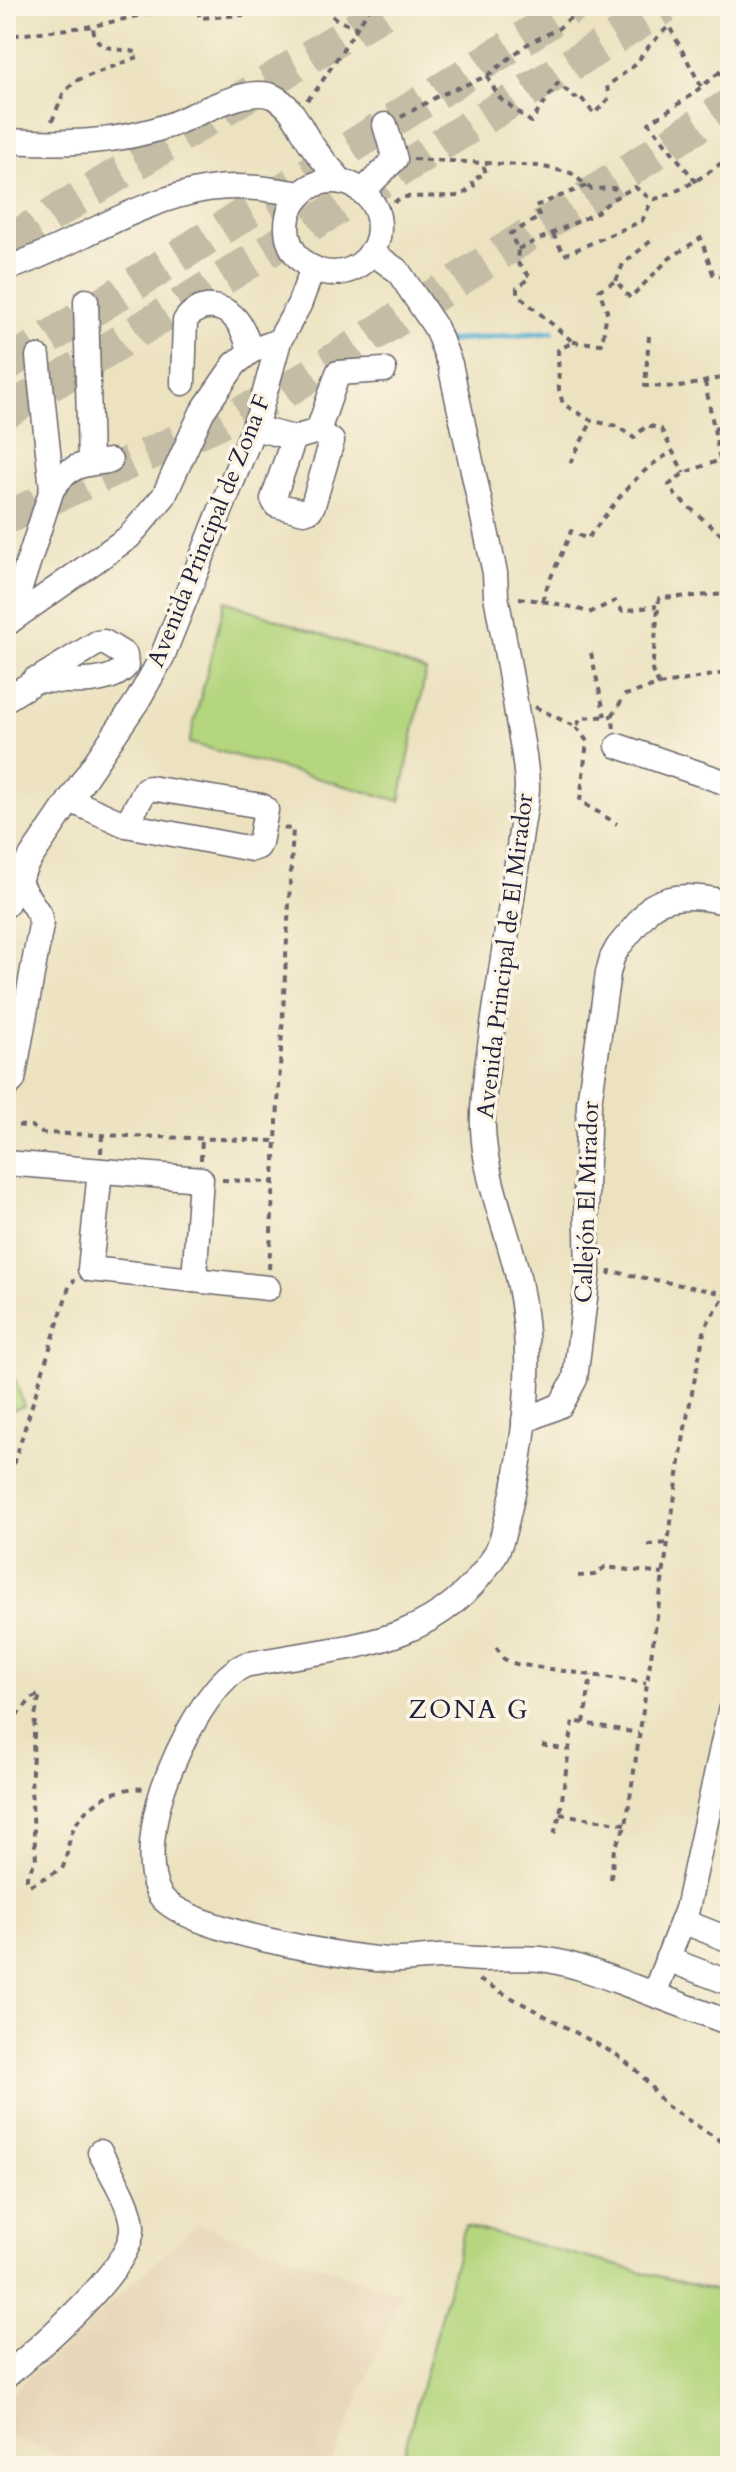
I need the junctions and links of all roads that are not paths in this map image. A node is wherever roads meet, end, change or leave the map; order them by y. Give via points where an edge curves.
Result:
1 (385, 125) road end
2 (6, 141) edge
3 (352, 187) junction
4 (301, 194) junction
5 (371, 252) junction
6 (313, 268) junction
7 (6, 269) edge
8 (86, 301) dead end
9 (279, 341) junction
10 (251, 351) junction
11 (38, 357) dead end
12 (384, 370) dead end
13 (183, 383) dead end
14 (254, 428) junction
15 (318, 431) junction
16 (294, 438) junction
17 (52, 489) junction
18 (8, 623) edge
19 (34, 680) dead end
20 (6, 699) edge
21 (618, 746) dead end
22 (730, 784) edge
23 (70, 800) junction
24 (126, 825) junction
25 (18, 882) junction
26 (730, 903) edge
27 (6, 905) edge
28 (6, 1087) edge
29 (6, 1163) edge
30 (100, 1171) junction
31 (194, 1280) junction
32 (268, 1288) road end
33 (524, 1421) junction
34 (730, 1711) edge
35 (682, 1921) junction
36 (730, 1940) edge
37 (667, 1959) junction
38 (730, 1983) edge
39 (654, 1994) junction
40 (730, 2023) edge
41 (100, 2152) dead end
42 (6, 2376) edge

1 - 3 street via 395,159
2 - 3 street via 110,140 255,94 271,95 294,115 312,147
3 - 4 street via 320,183
3 - 5 street via 378,220
4 - 6 street via 289,212 287,234 296,254
4 - 7 street via 232,187 190,192
5 - 6 street via 345,271
5 - 33 street, Avenida Principal de El Mirador via 398,271 436,328 450,364 495,573 523,748 527,789 483,1127 495,1198 525,1312
6 - 9 street, Avenida Principal de Zona F
8 - 17 street via 100,462 63,473
9 - 10 street
9 - 14 street, Avenida Principal de Zona F
10 - 13 street via 239,322 226,310 197,308 185,321
10 - 18 street via 235,364 202,412 173,480 148,517 104,558
11 - 17 street
12 - 15 street via 338,373
14 - 16 street
14 - 23 street, Avenida Principal de Zona F via 162,657
15 - 16 street
15 - 16 street via 330,439 331,448 313,505 304,512 276,505 273,499
17 - 18 street
19 - 20 street
21 - 22 street
23 - 24 street
23 - 25 street, Avenida Principal de Zona F
24 - 24 street via 146,789 153,788 266,810 258,847 252,849
25 - 27 street, Avenida Principal de Zona F
25 - 28 street via 41,925 13,1080
26 - 33 street, Callejón El Mirador via 685,897 660,902 612,958 587,1125 587,1299 575,1379 561,1405
29 - 30 street
30 - 31 street via 201,1179
30 - 31 street via 90,1269
31 - 32 street
33 - 39 street, Avenida Principal de El Mirador via 501,1544 458,1598 396,1636 233,1670 212,1694 162,1792 154,1824 154,1880 170,1907 266,1939 391,1960 541,1959
34 - 35 street
35 - 36 street
35 - 37 street
37 - 38 street
37 - 39 street
39 - 40 street, Avenida Principal de El Mirador
41 - 42 street via 129,2212 127,2249 61,2328

